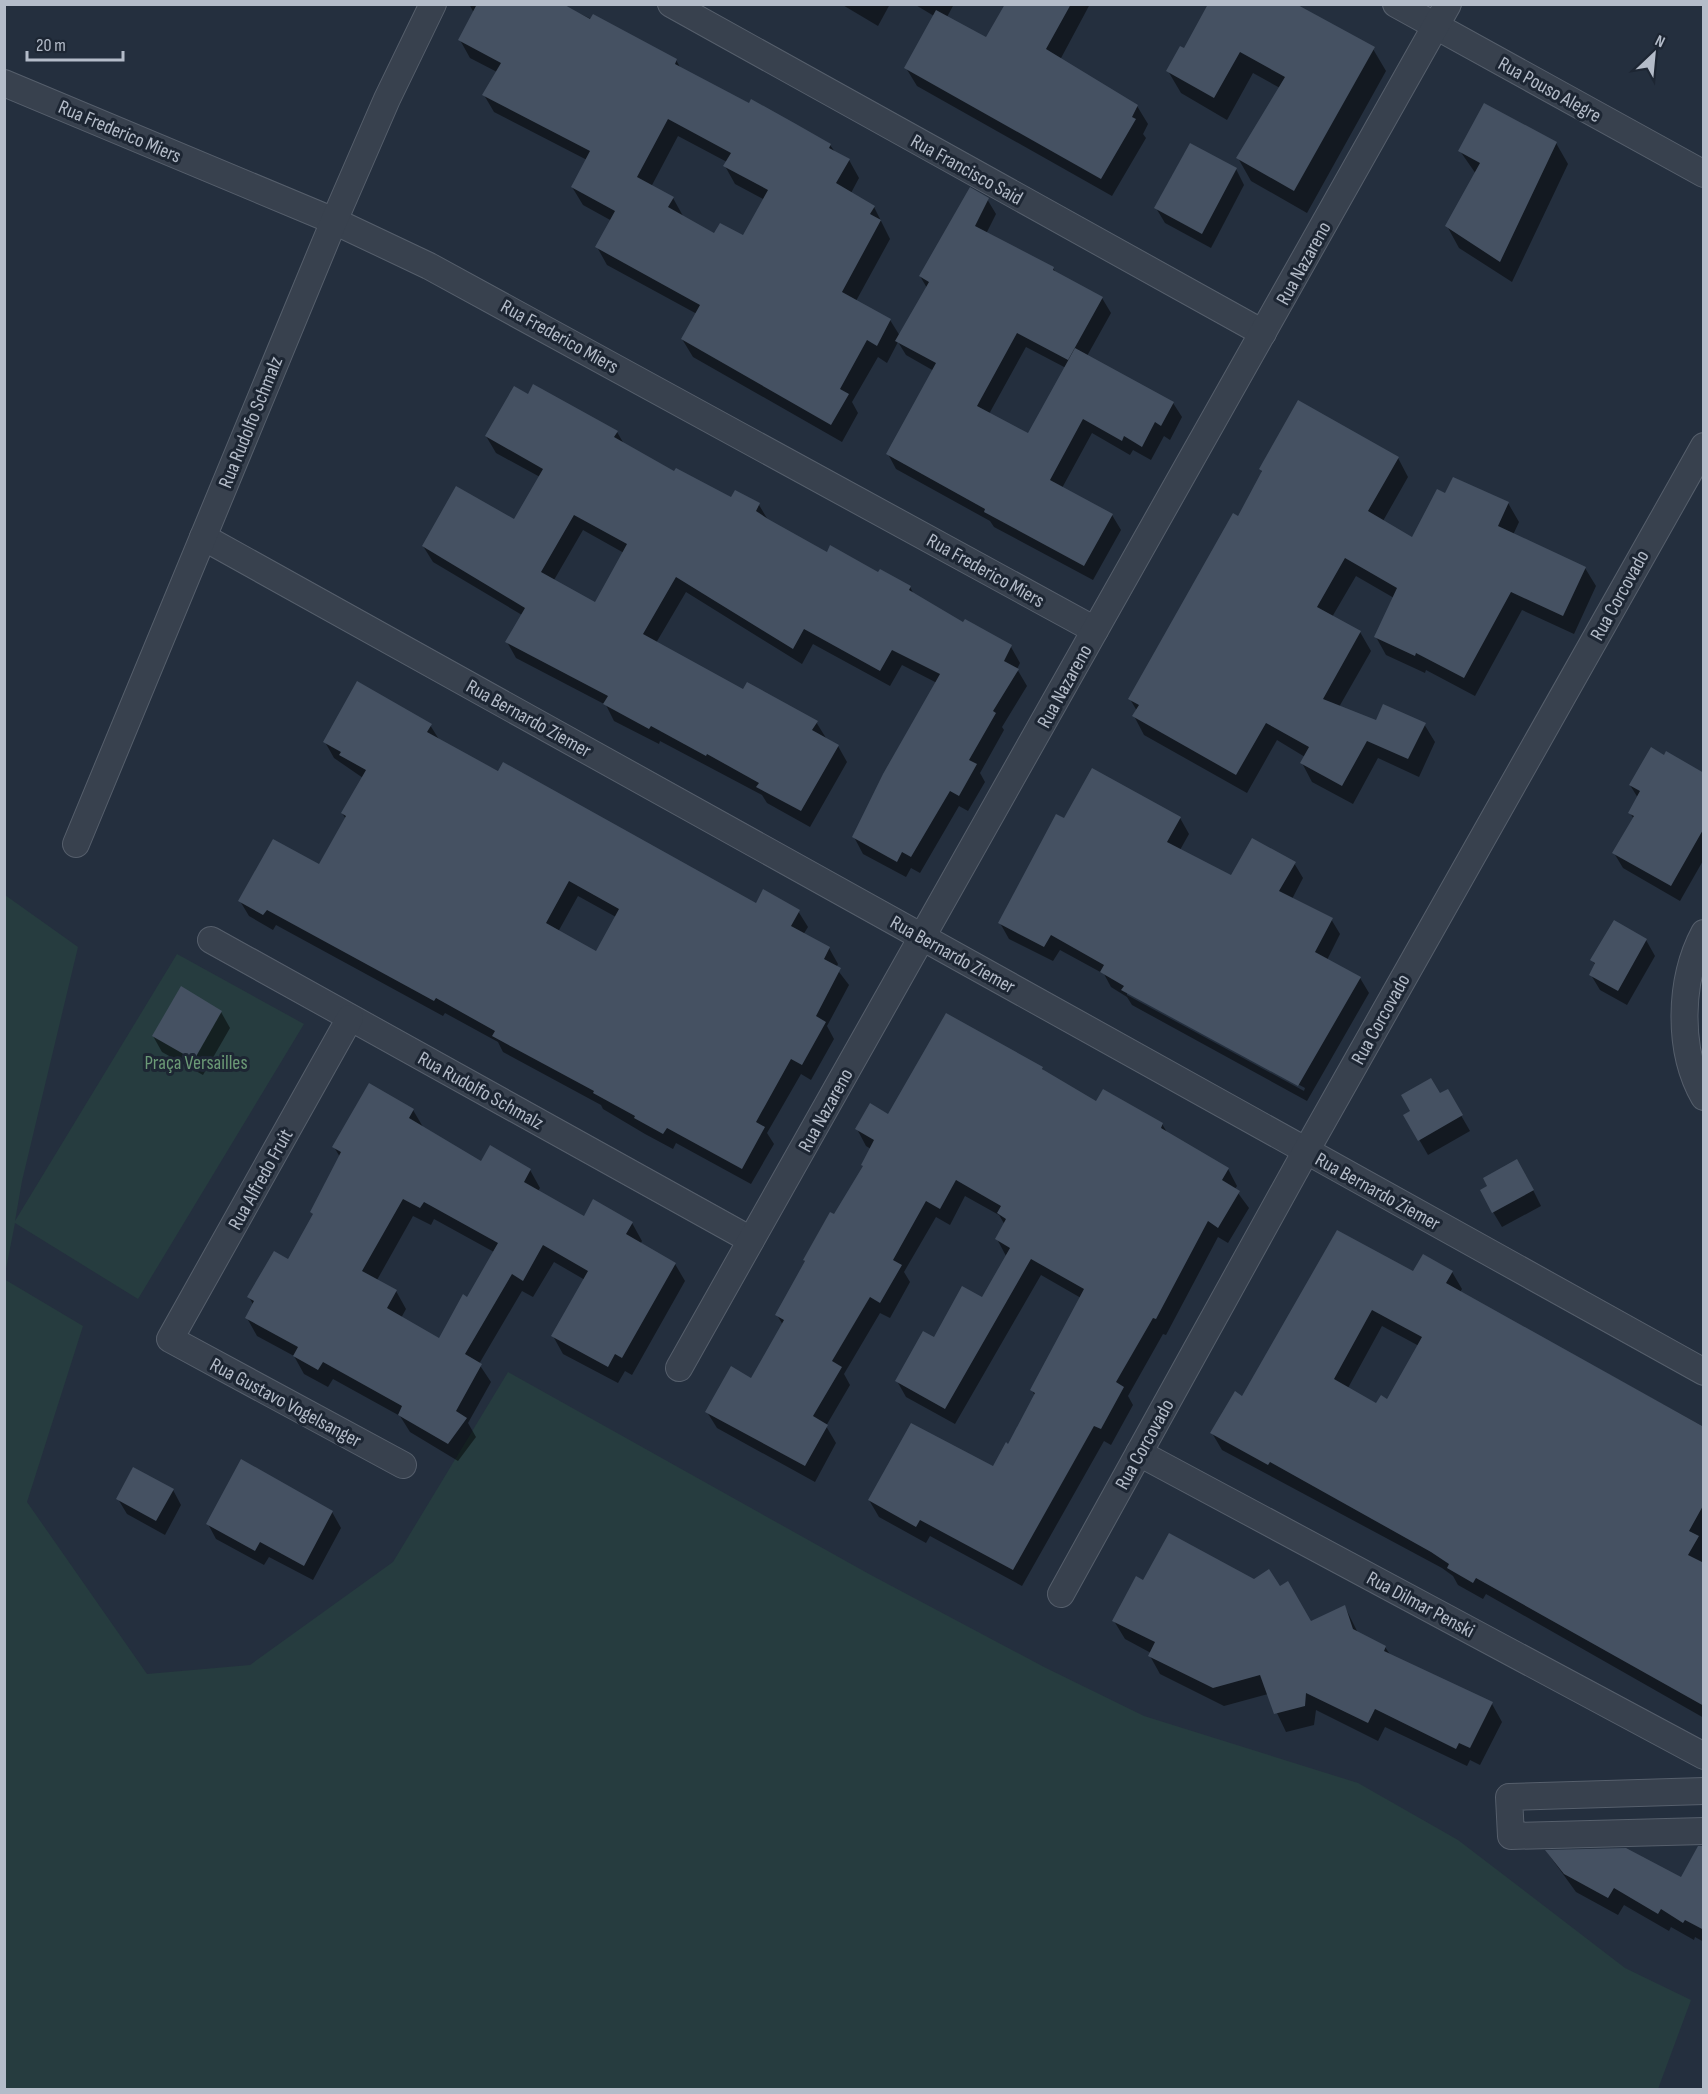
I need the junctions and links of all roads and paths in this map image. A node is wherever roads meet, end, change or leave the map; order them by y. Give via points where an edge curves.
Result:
1 (433, 4) edge
2 (671, 4) edge
3 (1395, 4) edge
4 (1448, 4) edge
5 (1436, 27) junction
6 (4, 83) edge
7 (1704, 174) edge
8 (334, 220) junction
9 (1263, 333) junction
10 (1704, 446) edge
11 (203, 537) junction
12 (1095, 630) junction
13 (76, 844) dead end
14 (1704, 933) edge
15 (922, 937) junction
16 (211, 940) dead end
17 (350, 1018) junction
18 (1701, 1090) edge
19 (1306, 1151) junction
20 (752, 1240) junction
21 (170, 1339) joint
22 (679, 1368) dead end
23 (1704, 1372) edge
24 (1139, 1453) junction
25 (403, 1465) dead end
26 (1061, 1594) dead end
27 (1704, 1756) edge
28 (1704, 1791) edge
29 (1704, 1831) edge

1 - 8 street, Rua Rudolfo Schmalz
2 - 9 street, Rua Francisco Said
3 - 5 street, Rua Pouso Alegre
4 - 5 street, Rua Nazareno
5 - 7 street, Rua Pouso Alegre
5 - 9 street, Rua Nazareno
6 - 8 street, Rua Frederico Miers
8 - 11 street, Rua Rudolfo Schmalz
8 - 12 street, Rua Frederico Miers via 483,293
9 - 12 street, Rua Nazareno
10 - 19 street, Rua Corcovado
11 - 13 street, Rua Rudolfo Schmalz
11 - 15 street, Rua Bernardo Ziemer
12 - 15 street, Rua Nazareno
14 - 18 street via 1691,966 1685,1034
15 - 19 street, Rua Bernardo Ziemer
15 - 20 street, Rua Nazareno
16 - 17 street, Rua Rudolfo Schmalz
17 - 20 street, Rua Rudolfo Schmalz
17 - 21 street, Rua Alfredo Fruit
19 - 23 street, Rua Bernardo Ziemer
19 - 24 street, Rua Corcovado
20 - 22 street, Rua Nazareno
21 - 25 street, Rua Gustavo Vogelsanger
24 - 26 street, Rua Corcovado
24 - 27 street, Rua Dilmar Penski
28 - 29 street via 1509,1797 1511,1836

